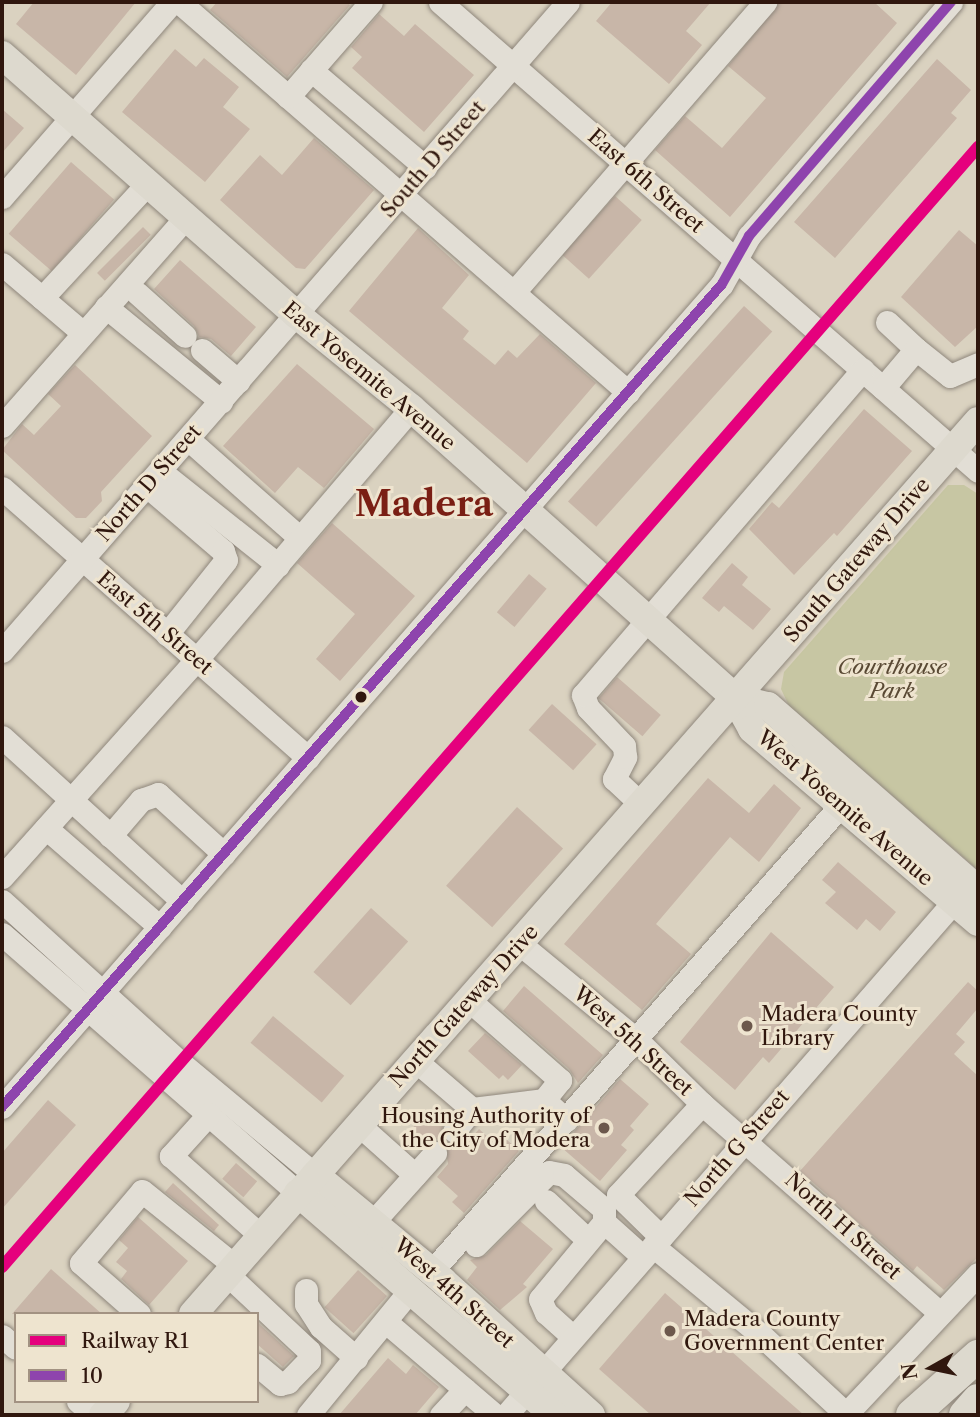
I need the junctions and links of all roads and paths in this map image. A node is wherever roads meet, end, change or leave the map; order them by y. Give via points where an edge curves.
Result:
1 (172, 2) edge
2 (179, 2) edge
3 (371, 2) edge
4 (440, 2) edge
5 (568, 2) edge
6 (765, 2) edge
7 (951, 2) edge
8 (2, 55) edge
9 (514, 66) junction
10 (311, 70) junction
11 (288, 97) junction
12 (72, 116) junction
13 (627, 164) junction
14 (425, 167) junction
15 (148, 183) junction
16 (402, 194) junction
17 (2, 197) edge
18 (186, 217) junction
19 (737, 260) junction
20 (2, 264) edge
21 (134, 286) junction
22 (514, 292) junction
23 (42, 298) junction
24 (111, 312) junction
25 (297, 315) junction
26 (887, 322) dead end
27 (83, 334) junction
28 (916, 349) junction
29 (978, 364) edge
30 (857, 365) junction
31 (238, 382) junction
32 (883, 388) junction
33 (628, 392) junction
34 (221, 401) junction
35 (411, 408) junction
36 (978, 421) edge
37 (2, 426) edge
38 (188, 439) junction
39 (954, 450) junction
40 (978, 471) edge
41 (154, 478) junction
42 (2, 488) edge
43 (526, 512) junction
44 (300, 538) junction
45 (83, 560) junction
46 (278, 565) junction
47 (647, 618) junction
48 (167, 634) junction
49 (2, 652) edge
50 (197, 659) junction
51 (735, 698) junction
52 (2, 737) edge
53 (308, 758) junction
54 (71, 800) junction
55 (641, 804) junction
56 (841, 805) junction
57 (46, 828) junction
58 (110, 836) junction
59 (224, 854) junction
60 (2, 877) edge
61 (968, 891) edge
62 (2, 901) edge
63 (182, 901) junction
64 (978, 922) edge
65 (160, 927) junction
66 (2, 934) edge
67 (520, 944) junction
68 (95, 1000) junction
69 (470, 1001) junction
70 (638, 1041) junction
71 (416, 1061) junction
72 (544, 1100) junction
73 (702, 1104) junction
74 (2, 1107) edge
75 (472, 1109) junction
76 (209, 1114) junction
77 (566, 1120) junction
78 (359, 1125) junction
79 (454, 1130) dead end
80 (744, 1140) junction
81 (435, 1153) dead end
82 (415, 1175) junction
83 (307, 1184) junction
84 (546, 1201) dead end
85 (373, 1222) junction
86 (604, 1222) junction
87 (261, 1236) junction
88 (588, 1240) junction
89 (652, 1246) junction
90 (231, 1270) junction
91 (978, 1274) edge
92 (438, 1276) junction
93 (411, 1289) junction
94 (306, 1290) dead end
95 (137, 1312) edge
96 (195, 1312) edge
97 (940, 1314) junction
98 (386, 1322) junction
99 (573, 1337) junction
100 (978, 1356) edge
101 (356, 1358) junction
102 (259, 1367) edge
103 (299, 1373) junction
104 (535, 1382) junction
105 (465, 1390) junction
106 (324, 1397) junction
107 (978, 1400) edge
108 (80, 1403) edge
109 (94, 1415) edge
110 (308, 1415) edge
111 (441, 1415) edge
112 (495, 1415) edge
113 (506, 1415) edge
114 (554, 1415) edge
115 (591, 1415) edge
116 (912, 1415) edge
117 (965, 1415) edge

1 - 12 street
2 - 11 street
3 - 10 street
4 - 9 street, East 6th Street
5 - 9 street, South D Street
6 - 13 street
7 - 19 street via 749,236
8 - 12 main road, East Yosemite Avenue
9 - 13 street, East 6th Street
9 - 14 street, South D Street
10 - 11 street
10 - 14 street
11 - 16 street
12 - 15 main road, East Yosemite Avenue
12 - 17 street
13 - 19 street, East 6th Street
13 - 22 street
14 - 16 street, South D Street
15 - 18 main road, East Yosemite Avenue
15 - 23 street
16 - 22 street
16 - 25 street, South D Street
18 - 21 street
18 - 25 main road, East Yosemite Avenue
19 - 30 street, East 6th Street
19 - 33 street via 722,284
20 - 23 street
21 - 24 street
21 - 31 street
22 - 33 street
23 - 27 street
24 - 27 street
24 - 34 street
25 - 31 street, North D Street
25 - 35 main road, East Yosemite Avenue
26 - 28 street
27 - 37 street
28 - 29 street via 950,376
28 - 32 street
30 - 32 street, East 6th Street
30 - 47 street
31 - 34 street, North D Street
32 - 39 street, East 6th Street
33 - 43 street
34 - 38 street, North D Street
35 - 43 main road, East Yosemite Avenue
35 - 44 street
36 - 39 main road, South Gateway Drive
38 - 41 street, North D Street
38 - 44 street
39 - 40 street, East 6th Street
39 - 51 main road, South Gateway Drive
41 - 45 street, North D Street
41 - 46 street
41 - 48 street via 223,551 226,560
42 - 45 street, East 5th Street
43 - 47 main road, East Yosemite Avenue
43 - 53 street
44 - 46 street
45 - 48 street, East 5th Street
45 - 49 street, North D Street
46 - 50 street
47 - 51 main road, East Yosemite Avenue
47 - 55 street via 583,695 588,709 624,746 625,757 614,779
48 - 50 street, East 5th Street
50 - 53 street, East 5th Street
50 - 54 street
51 - 55 main road, North Gateway Drive
51 - 56 main road, West Yosemite Avenue via 752,729
51 - 61 main road, West Yosemite Avenue via 768,706
52 - 54 street
53 - 59 street
54 - 57 street
54 - 58 street
55 - 67 main road, North Gateway Drive
56 - 61 main road, West Yosemite Avenue
56 - 70 street
57 - 60 street
57 - 65 street
58 - 59 street via 141,800 158,794
58 - 63 street
59 - 63 street
61 - 64 main road, West Yosemite Avenue
61 - 80 street, North G Street
62 - 68 street
63 - 65 street
65 - 68 street
66 - 68 street
67 - 69 main road, North Gateway Drive
67 - 70 street, West 5th Street
68 - 74 street
68 - 76 street
68 - 83 street
69 - 71 main road, North Gateway Drive
69 - 72 street via 560,1080
70 - 73 street, West 5th Street
70 - 77 street
71 - 75 street
71 - 78 main road, North Gateway Drive
72 - 75 street
72 - 77 street
73 - 80 street, West 5th Street
73 - 89 street via 618,1195
75 - 79 street
76 - 83 street
76 - 87 street via 171,1156
77 - 92 street
78 - 82 street
78 - 83 main road, North Gateway Drive
80 - 89 street, North G Street
80 - 97 street, North H Street
81 - 82 street
82 - 85 street
83 - 85 main road, West 4th Street
83 - 87 main road, North Gateway Drive
83 - 93 main road, West 4th Street
84 - 88 street
85 - 92 main road, West 4th Street
86 - 88 street
86 - 89 street
86 - 92 street via 604,1209 564,1174 548,1172
87 - 90 main road, North Gateway Drive
88 - 99 street via 540,1299 547,1313
89 - 97 street via 761,1335 846,1414
89 - 99 street, North G Street
90 - 95 street via 142,1191 81,1264
90 - 96 main road, North Gateway Drive
90 - 103 street via 309,1351 309,1360
91 - 97 street
92 - 104 main road, West 4th Street
93 - 98 street
93 - 104 main road, West 4th Street
94 - 101 street via 306,1304 321,1326
98 - 101 street
98 - 105 street
99 - 104 street, North G Street
100 - 116 highway
101 - 106 street
102 - 103 street via 280,1384
103 - 106 street
104 - 113 street, North G Street
104 - 114 main road, West 4th Street
104 - 115 main road, West 4th Street
105 - 111 street
105 - 112 street
106 - 110 street
107 - 117 highway
108 - 109 street

